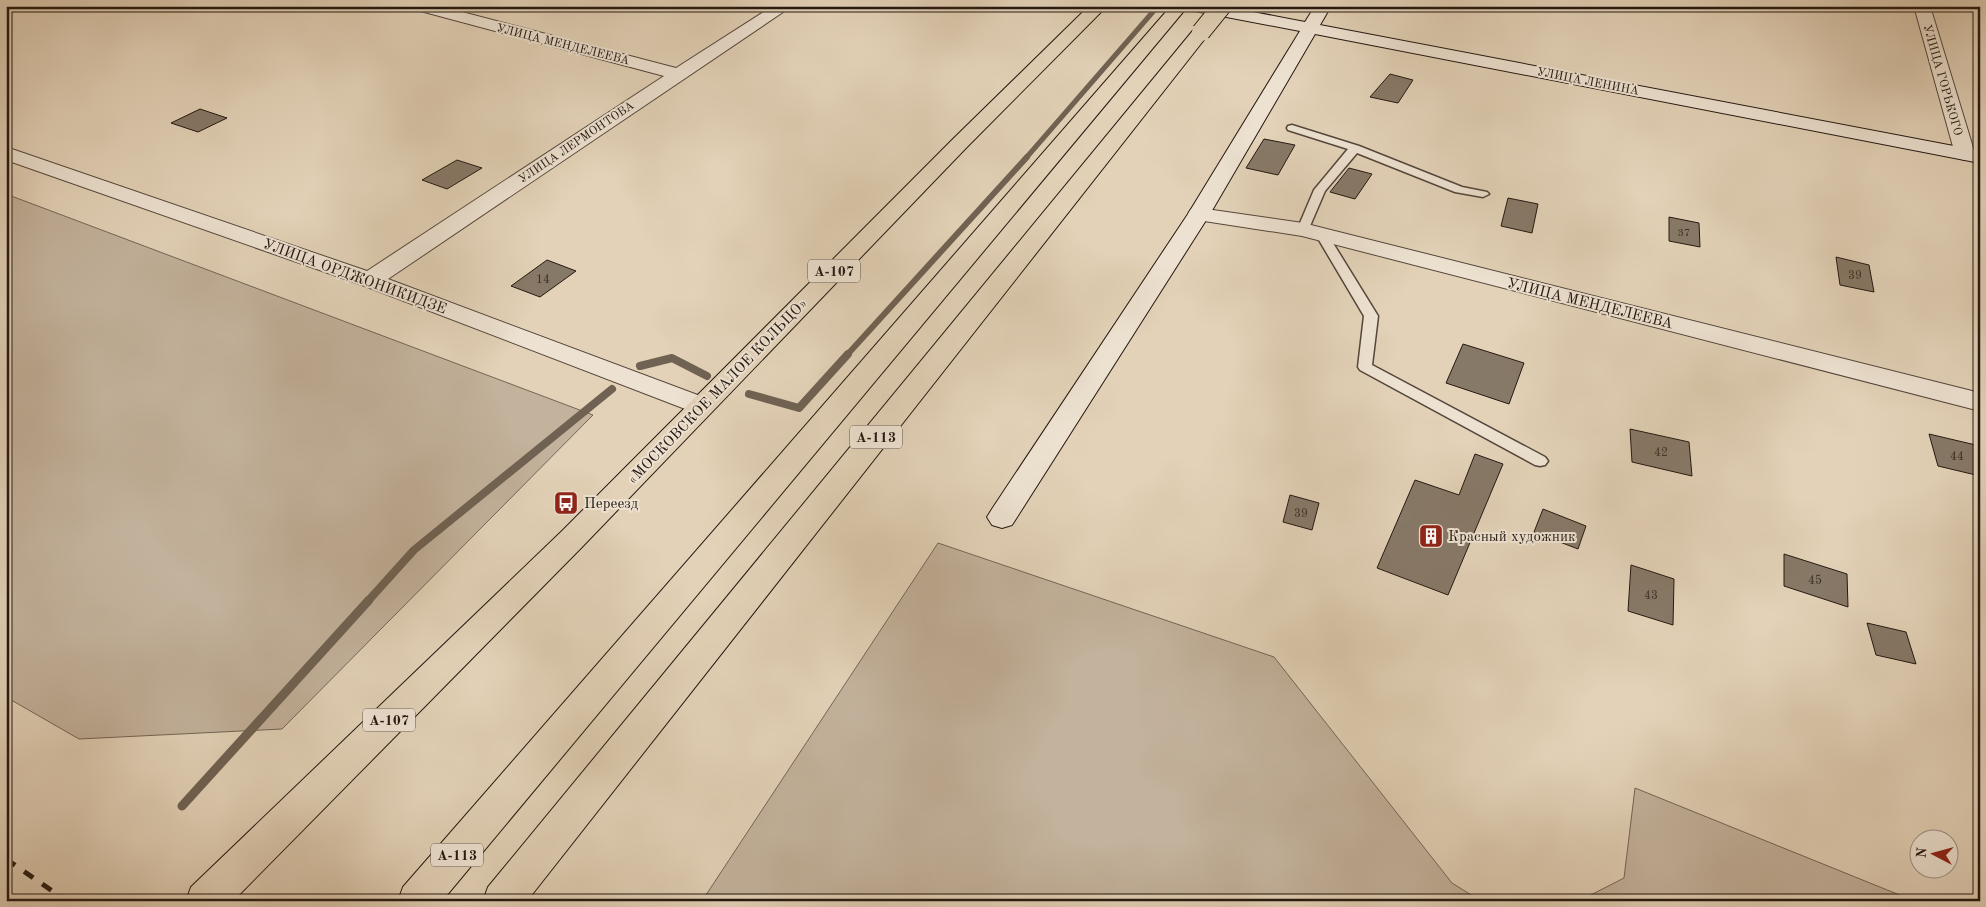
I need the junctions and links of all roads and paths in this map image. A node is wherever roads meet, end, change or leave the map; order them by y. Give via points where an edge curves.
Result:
1 (418, 6) edge
2 (784, 6) edge
3 (1099, 6) edge
4 (1195, 6) edge
5 (1222, 6) edge
6 (1323, 6) edge
7 (1922, 6) edge
8 (1172, 16) edge
9 (1309, 28) junction
10 (679, 74) junction
11 (1292, 128) dead end
12 (1355, 148) junction
13 (6, 153) edge
14 (1972, 155) edge
15 (1483, 194) dead end
16 (1199, 214) junction
17 (1313, 233) junction
18 (370, 280) junction
19 (1980, 402) edge
20 (702, 406) junction
21 (1540, 461) dead end
22 (1002, 517) dead end
23 (205, 901) edge
24 (417, 901) edge
25 (502, 901) edge

1 - 10 street, УЛИЦА МЕНДЕЛЕЕВА
2 - 10 street, УЛИЦА ЛЕРМОНТОВА
3 - 20 highway, «МОСКОВСКОЕ МАЛОЕ КОЛЬЦО» / А-107
4 - 9 street, УЛИЦА ЛЕНИНА
5 - 25 highway, А-113, bridge
6 - 9 street
7 - 14 street, УЛИЦА ГОРЬКОГО
8 - 24 highway, А-113
9 - 14 street, УЛИЦА ЛЕНИНА
9 - 16 street
10 - 18 street, УЛИЦА ЛЕРМОНТОВА
11 - 12 lane
12 - 15 lane via 1459,190
12 - 17 lane via 1320,190
13 - 18 street, УЛИЦА ОРДЖОНИКИДЗЕ
16 - 17 street, УЛИЦА МЕНДЕЛЕЕВА
16 - 22 street
17 - 19 street, УЛИЦА МЕНДЕЛЕЕВА
17 - 21 lane via 1371,316 1365,367
18 - 20 street, УЛИЦА ОРДЖОНИКИДЗЕ
20 - 23 highway, «МОСКОВСКОЕ МАЛОЕ КОЛЬЦО» / А-107

